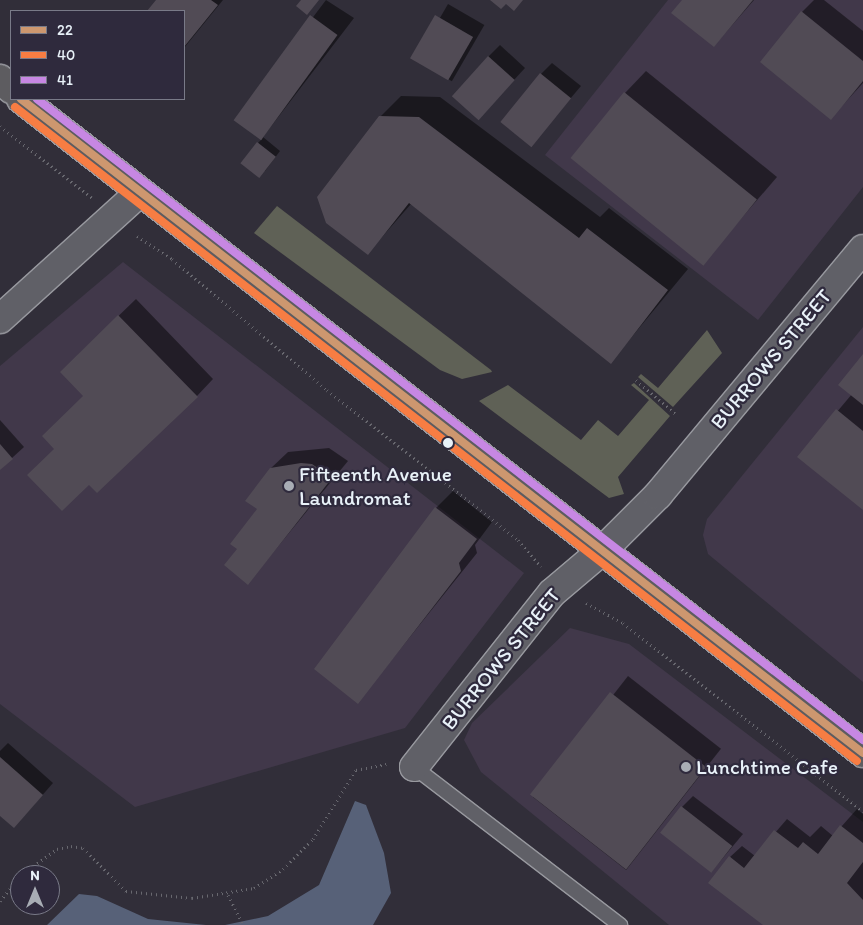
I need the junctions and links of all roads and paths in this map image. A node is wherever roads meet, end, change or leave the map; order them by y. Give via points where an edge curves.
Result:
1 (0, 79) edge
2 (10, 88) edge
3 (22, 100) edge
4 (0, 126) edge
5 (84, 191) dead end
6 (139, 193) junction
7 (144, 242) dead end
8 (863, 249) edge
9 (0, 319) edge
10 (636, 380) dead end
11 (677, 414) dead end
12 (605, 548) junction
13 (540, 566) dead end
14 (589, 606) dead end
15 (863, 752) edge
16 (414, 767) junction
17 (863, 811) edge
18 (34, 865) edge
19 (10, 888) edge
20 (228, 895) junction
21 (0, 901) edge
22 (243, 925) edge
23 (620, 925) edge

1 - 2 main road
3 - 6 main road
4 - 5 path
6 - 9 street
6 - 12 main road
7 - 13 path via 172,258 327,390 518,540
8 - 12 street, BURROWS STREET via 658,495
10 - 11 path
12 - 15 main road
12 - 16 street, BURROWS STREET via 552,593
14 - 17 path via 622,622
16 - 20 path via 375,763 356,770 313,839 283,869 254,888
16 - 23 lane
18 - 20 path via 57,849 83,848 126,891 192,898
19 - 21 path
20 - 22 path

